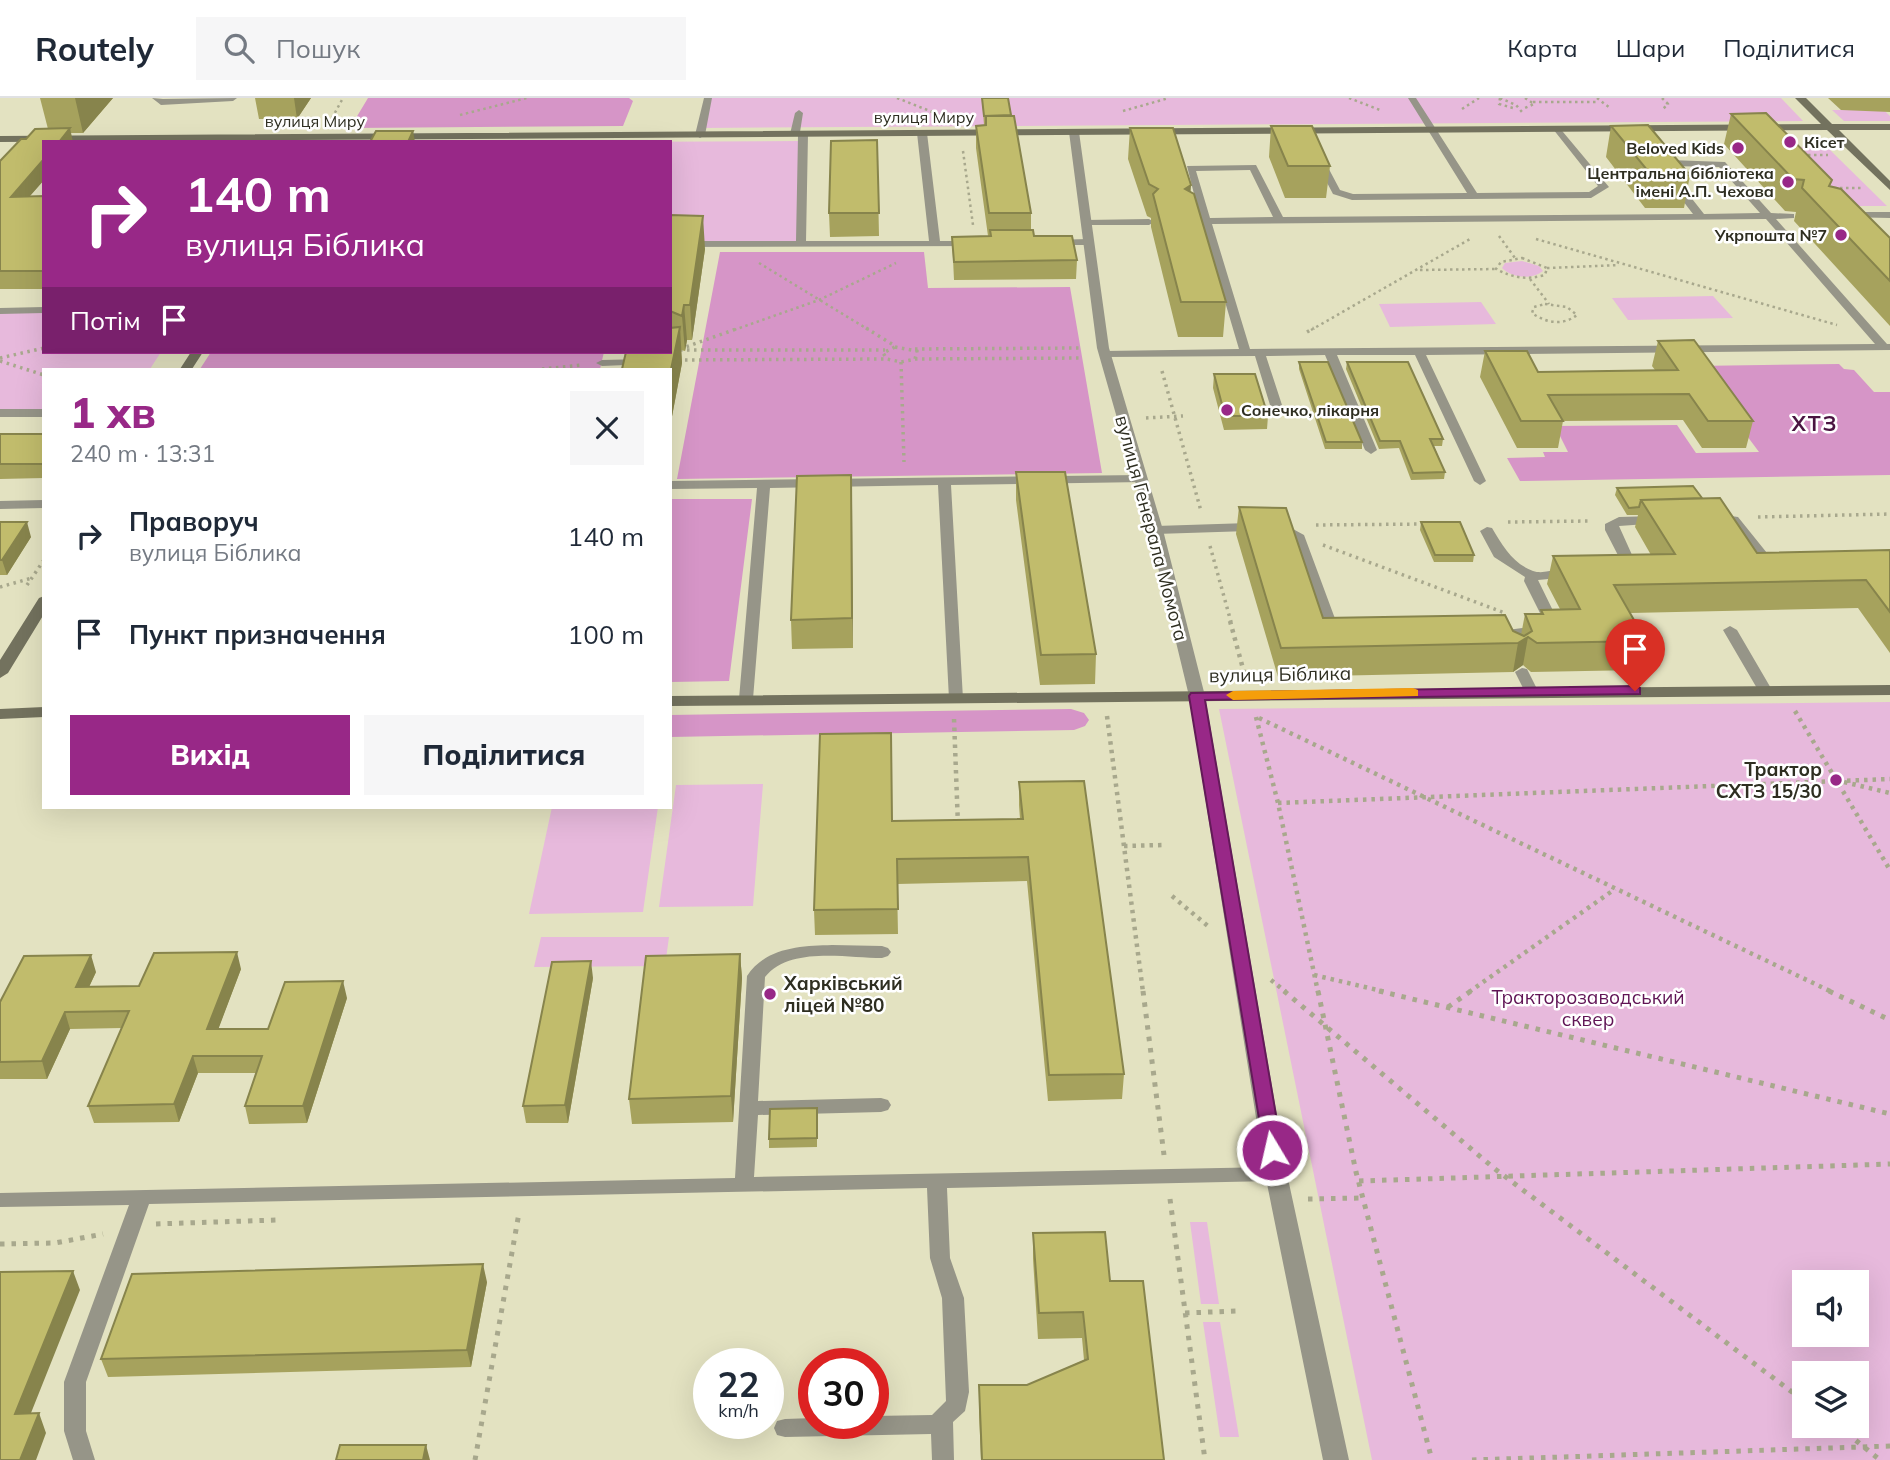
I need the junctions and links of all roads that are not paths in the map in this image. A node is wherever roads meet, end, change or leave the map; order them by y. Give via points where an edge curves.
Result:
1 (156, 98) edge
2 (233, 98) edge
3 (708, 98) edge
4 (1412, 98) edge
5 (1800, 98) edge
6 (799, 113) dead end
7 (1829, 127) junction
8 (1890, 127) edge
9 (1558, 129) junction
10 (1431, 130) junction
11 (1074, 132) junction
12 (332, 133) edge
13 (922, 133) junction
14 (799, 134) junction
15 (700, 135) junction
16 (594, 138) edge
17 (0, 139) edge
18 (473, 139) edge
19 (1314, 148) edge
20 (1890, 187) edge
21 (1474, 196) junction
22 (1838, 215) edge
23 (1890, 215) edge
24 (1769, 216) junction
25 (1790, 216) edge
26 (1701, 217) junction
27 (1279, 220) junction
28 (1191, 221) edge
29 (1206, 221) junction
30 (1150, 222) edge
31 (1086, 223) junction
32 (1088, 242) junction
33 (1036, 243) edge
34 (672, 244) edge
35 (935, 244) junction
36 (981, 244) edge
37 (802, 246) junction
38 (42, 310) edge
39 (0, 311) edge
40 (1887, 347) edge
41 (1329, 351) junction
42 (1419, 351) junction
43 (1245, 352) junction
44 (1259, 352) junction
45 (1104, 353) junction
46 (676, 360) edge
47 (602, 361) edge
48 (1276, 405) dead end
49 (0, 413) edge
50 (42, 413) edge
51 (1371, 450) dead end
52 (1140, 479) junction
53 (1480, 481) dead end
54 (944, 483) junction
55 (672, 485) edge
56 (764, 485) junction
57 (42, 504) edge
58 (0, 505) edge
59 (1671, 519) edge
60 (1698, 519) edge
61 (1492, 527) road end
62 (1156, 530) junction
63 (1793, 568) edge
64 (1580, 572) edge
65 (1607, 572) edge
66 (1532, 576) junction
67 (42, 604) edge
68 (1730, 630) dead end
69 (1363, 636) edge
70 (0, 673) edge
71 (1765, 690) junction
72 (1890, 690) edge
73 (1531, 691) junction
74 (1197, 696) junction
75 (746, 699) junction
76 (672, 701) edge
77 (955, 705) junction
78 (42, 712) edge
79 (0, 713) edge
80 (882, 952) dead end
81 (881, 1105) dead end
82 (749, 1108) junction
83 (1276, 1174) junction
84 (937, 1181) junction
85 (744, 1185) junction
86 (141, 1198) junction
87 (0, 1200) edge
88 (943, 1424) junction
89 (785, 1428) dead end
90 (84, 1460) edge
91 (943, 1460) edge
92 (1336, 1460) edge

1 - 2 lane via 161,102
3 - 15 lane
4 - 10 lane
5 - 7 street
6 - 14 lane
7 - 8 street, вулиця Миру
7 - 9 street, вулиця Миру
7 - 20 street
9 - 10 street, вулиця Миру
9 - 21 lane via 1604,187 1591,195
10 - 11 street, вулиця Миру
10 - 21 lane
11 - 13 street, вулиця Миру
11 - 31 street, вулиця Генерала Момота
12 - 17 street, вулиця Миру
12 - 18 street, вулиця Миру
13 - 14 street, вулиця Миру
13 - 35 lane
14 - 15 street, вулиця Миру
14 - 37 lane
15 - 16 street, вулиця Миру
16 - 18 street, вулиця Миру
19 - 21 lane via 1336,192 1352,197
22 - 23 lane
24 - 25 lane
24 - 26 lane
24 - 26 lane via 1722,163 1661,166
24 - 40 lane
26 - 27 lane via 1485,214
27 - 29 lane
27 - 29 lane via 1255,169 1194,167 1189,170
28 - 29 lane
29 - 43 lane
30 - 31 lane
31 - 32 street, вулиця Генерала Момота
32 - 33 lane
32 - 45 street, вулиця Генерала Момота
34 - 37 lane
35 - 36 lane
35 - 37 lane
38 - 39 lane
40 - 42 lane
41 - 42 lane
41 - 44 lane
41 - 51 lane
42 - 53 lane
43 - 44 lane
43 - 45 lane
44 - 48 lane
45 - 52 street, вулиця Генерала Момота
46 - 47 lane
49 - 50 lane
52 - 54 lane
52 - 62 street, вулиця Генерала Момота
54 - 56 lane
54 - 77 lane
55 - 56 lane
56 - 75 lane
57 - 58 lane
59 - 65 lane via 1612,524 1630,565
60 - 63 lane via 1724,518 1739,525 1772,565
61 - 66 lane via 1499,554
62 - 69 lane via 1280,526 1297,535 1331,626 1340,633
62 - 74 street, вулиця Генерала Момота
64 - 66 lane
66 - 73 lane via 1552,631 1498,634 1520,665
67 - 70 street
68 - 71 lane
71 - 72 street, вулиця Біблика
71 - 73 street, вулиця Біблика
73 - 74 street, вулиця Біблика
74 - 77 street, вулиця Біблика
74 - 83 street, вулиця Генерала Момота
75 - 76 street, вулиця Біблика
75 - 77 street, вулиця Біблика
78 - 79 street
80 - 82 lane via 790,954 760,968
81 - 82 lane
82 - 85 lane
83 - 84 lane
83 - 92 street, вулиця Генерала Момота
84 - 85 lane
84 - 88 lane via 940,1258 953,1298 958,1392 957,1405 942,1418
85 - 86 lane
86 - 87 lane
86 - 90 lane via 75,1382 75,1430
88 - 89 lane
88 - 91 lane

